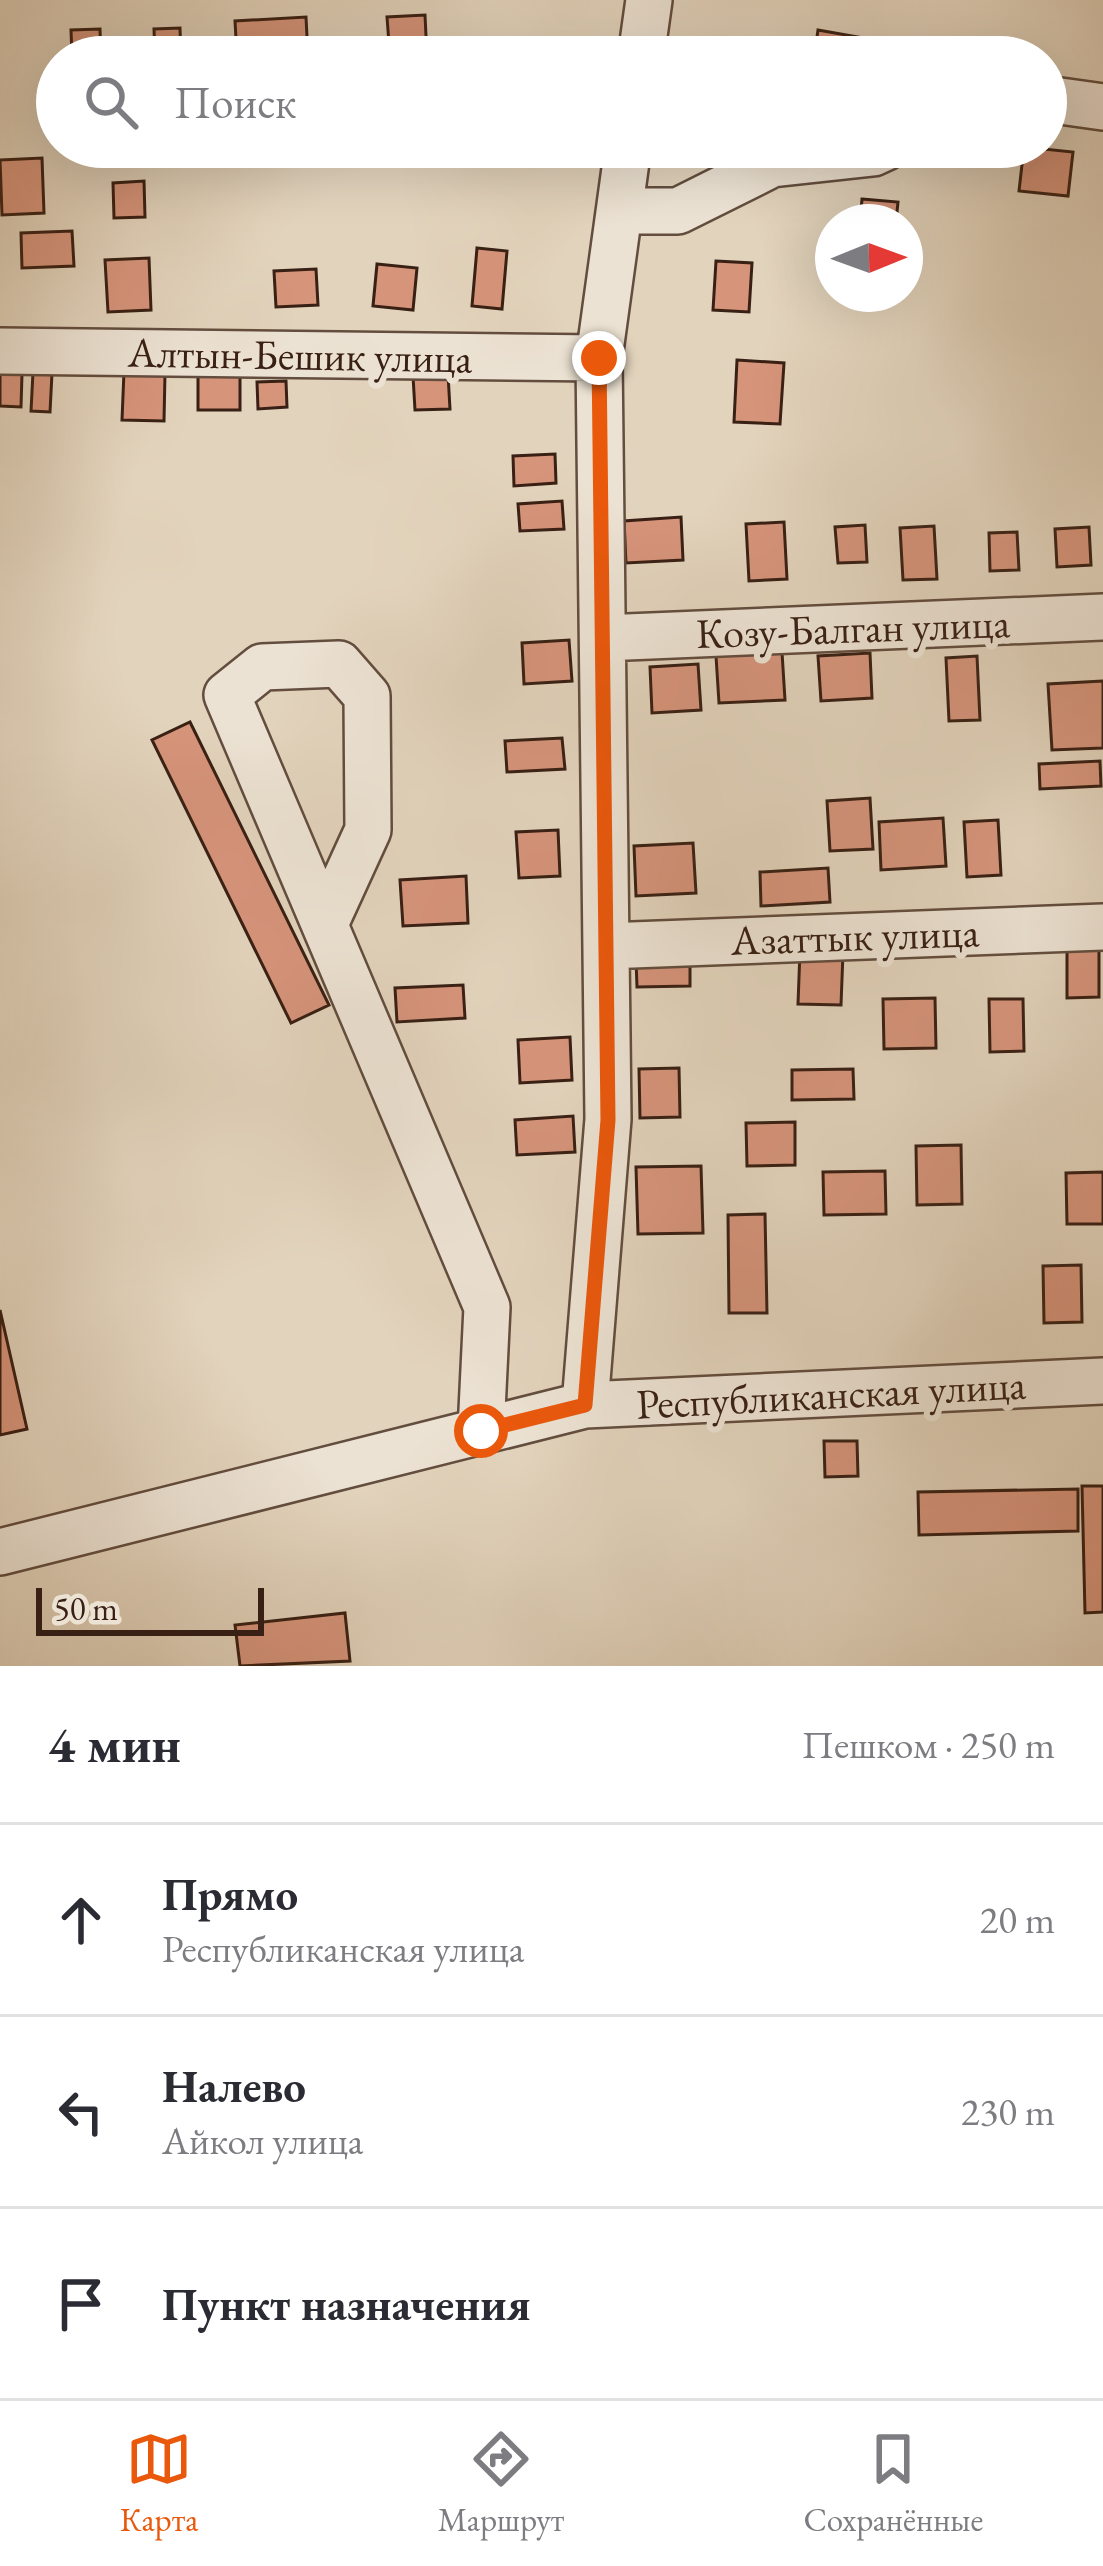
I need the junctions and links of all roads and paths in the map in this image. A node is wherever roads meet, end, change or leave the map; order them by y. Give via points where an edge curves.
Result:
1 (649, 0) edge
2 (644, 36) edge
3 (1067, 102) edge
4 (1103, 107) edge
5 (625, 168) edge
6 (764, 168) edge
7 (620, 211) junction
8 (0, 351) edge
9 (599, 358) junction
10 (1103, 617) edge
11 (603, 638) junction
12 (325, 924) junction
13 (1103, 927) edge
14 (606, 946) junction
15 (1103, 1382) edge
16 (585, 1405) junction
17 (481, 1431) junction
18 (0, 1552) edge

1 - 2 street
3 - 4 street
5 - 7 street
6 - 7 street via 678,211
7 - 9 street
8 - 9 street, Алтын-Бешик улица
9 - 11 street
10 - 11 street, Козу-Балган улица
11 - 14 street
12 - 12 street via 227,695 262,667 339,664 367,696 368,830
12 - 17 street via 487,1307
13 - 14 street, Азаттык улица
14 - 16 street via 608,1120
15 - 16 street, Республиканская улица
16 - 17 street, Республиканская улица
17 - 18 street, Республиканская улица

